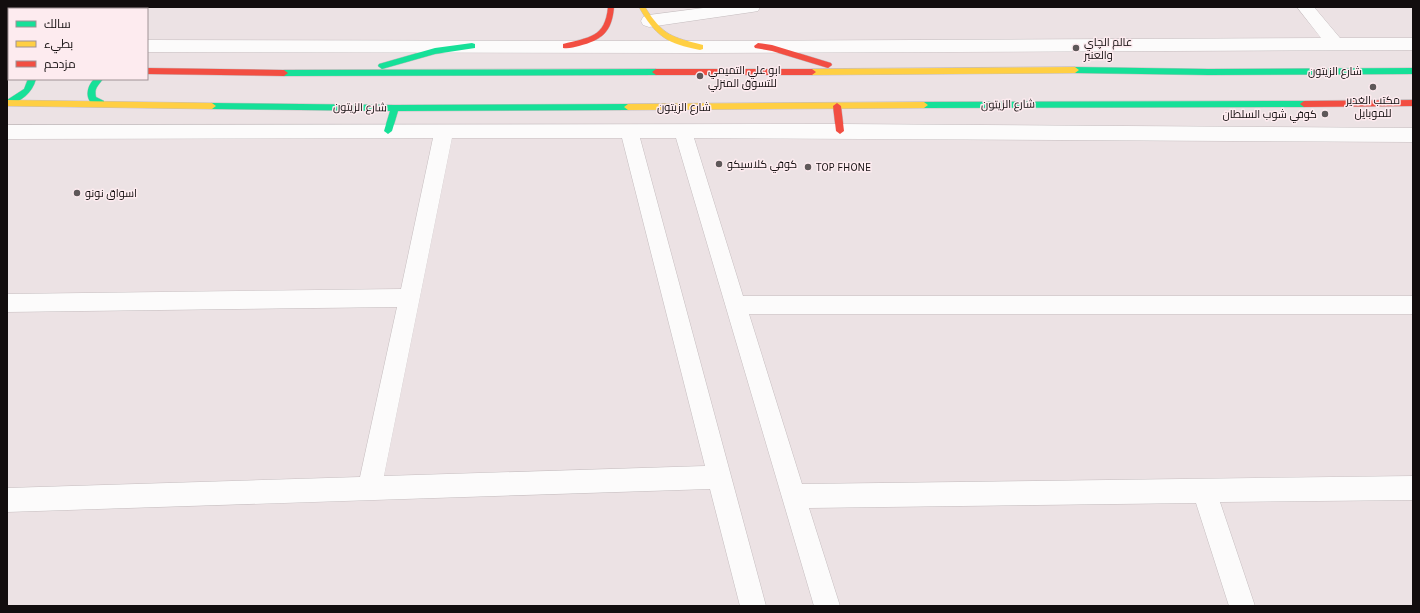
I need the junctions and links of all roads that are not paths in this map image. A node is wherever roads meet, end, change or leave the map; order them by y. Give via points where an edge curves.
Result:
1 (611, 7) edge
2 (752, 7) edge
3 (1305, 7) edge
4 (642, 12) edge
5 (619, 16) dead end
6 (1335, 44) junction
7 (1413, 44) edge
8 (148, 46) edge
9 (472, 46) junction
10 (566, 46) junction
11 (758, 46) junction
12 (700, 47) junction
13 (1413, 67) edge
14 (148, 70) edge
15 (1124, 70) junction
16 (1394, 71) junction
17 (1413, 71) edge
18 (875, 72) junction
19 (1208, 72) junction
20 (339, 74) junction
21 (1137, 79) dead end
22 (32, 80) edge
23 (97, 80) edge
24 (1202, 84) dead end
25 (1211, 95) dead end
26 (1413, 102) edge
27 (7, 103) edge
28 (101, 103) junction
29 (1226, 103) junction
30 (1360, 103) junction
31 (837, 106) junction
32 (395, 108) junction
33 (1413, 109) edge
34 (388, 131) junction
35 (629, 131) junction
36 (682, 131) junction
37 (840, 131) junction
38 (7, 132) edge
39 (444, 132) junction
40 (1413, 135) edge
41 (409, 298) junction
42 (7, 304) edge
43 (735, 305) junction
44 (1413, 305) edge
45 (719, 477) junction
46 (370, 488) junction
47 (1413, 488) edge
48 (1204, 490) junction
49 (794, 496) junction
50 (7, 500) edge
51 (753, 606) edge
52 (827, 606) edge
53 (1242, 606) edge

1 - 5 main road
1 - 10 main road via 612,19 598,36
2 - 4 street
3 - 6 street
4 - 12 main road via 661,35
6 - 7 street
6 - 11 street
8 - 9 street
9 - 10 street
9 - 20 main road via 435,51 379,67
10 - 12 street
11 - 12 street
11 - 18 main road via 825,64
13 - 16 main road
14 - 20 main road, شارع الزيتون
15 - 18 main road, شارع الزيتون
15 - 19 main road, شارع الزيتون
15 - 21 main road
16 - 17 main road
16 - 19 main road, شارع الزيتون
18 - 20 main road, شارع الزيتون
19 - 24 main road via 1203,77
22 - 27 main road via 28,90
23 - 28 main road via 90,91 92,99
25 - 29 main road
26 - 30 main road
27 - 28 main road, شارع الزيتون
28 - 32 main road, شارع الزيتون
29 - 30 main road, شارع الزيتون
29 - 31 main road, شارع الزيتون via 1137,100
30 - 33 main road
31 - 32 main road, شارع الزيتون
31 - 37 main road
32 - 34 main road
34 - 38 street
34 - 39 street
35 - 36 street
35 - 39 street
35 - 45 street
36 - 37 street
36 - 43 street
37 - 40 street
39 - 41 street
41 - 42 street
41 - 46 street
43 - 44 street
43 - 49 street
45 - 46 street
45 - 51 street
46 - 50 street
47 - 48 street
48 - 49 street
48 - 53 street
49 - 52 street

